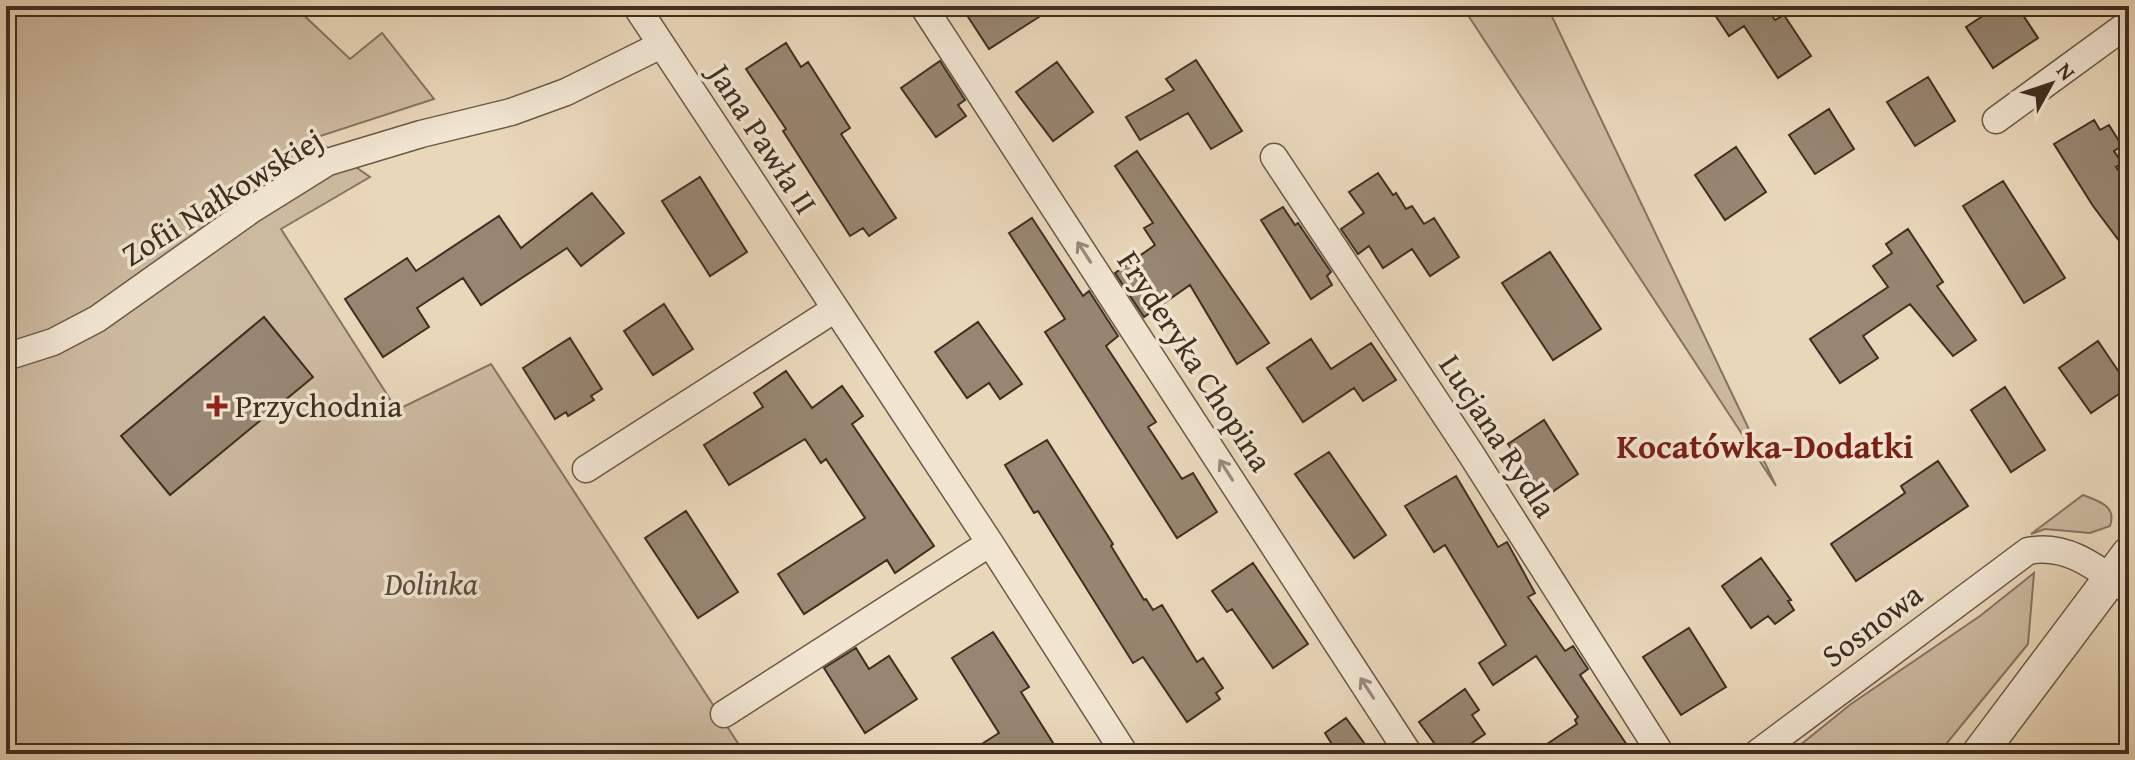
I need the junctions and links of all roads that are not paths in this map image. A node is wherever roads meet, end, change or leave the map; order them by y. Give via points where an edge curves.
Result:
1 (636, 6) edge
2 (923, 6) edge
3 (2129, 23) edge
4 (661, 45) junction
5 (1996, 120) dead end
6 (1274, 157) dead end
7 (835, 309) junction
8 (6, 357) edge
9 (586, 469) dead end
10 (990, 543) junction
11 (2123, 575) edge
12 (724, 714) dead end
13 (1125, 754) edge
14 (1409, 754) edge
15 (1661, 754) edge
16 (1756, 754) edge
17 (1979, 754) edge

1 - 4 street, Jana Pawła II
14 -> 2 street, Fryderyka Chopina
3 - 5 street
4 - 7 street, Jana Pawła II
4 - 8 street, Zofii Nałkowskiej via 566,92 511,112 328,162 97,319 53,342
6 - 15 street, Lucjana Rydla
7 - 9 street
7 - 10 street, Jana Pawła II
10 - 12 street
10 - 13 street, Jana Pawła II
11 - 16 street, Sosnowa via 2046,547 2028,551
11 - 17 street

